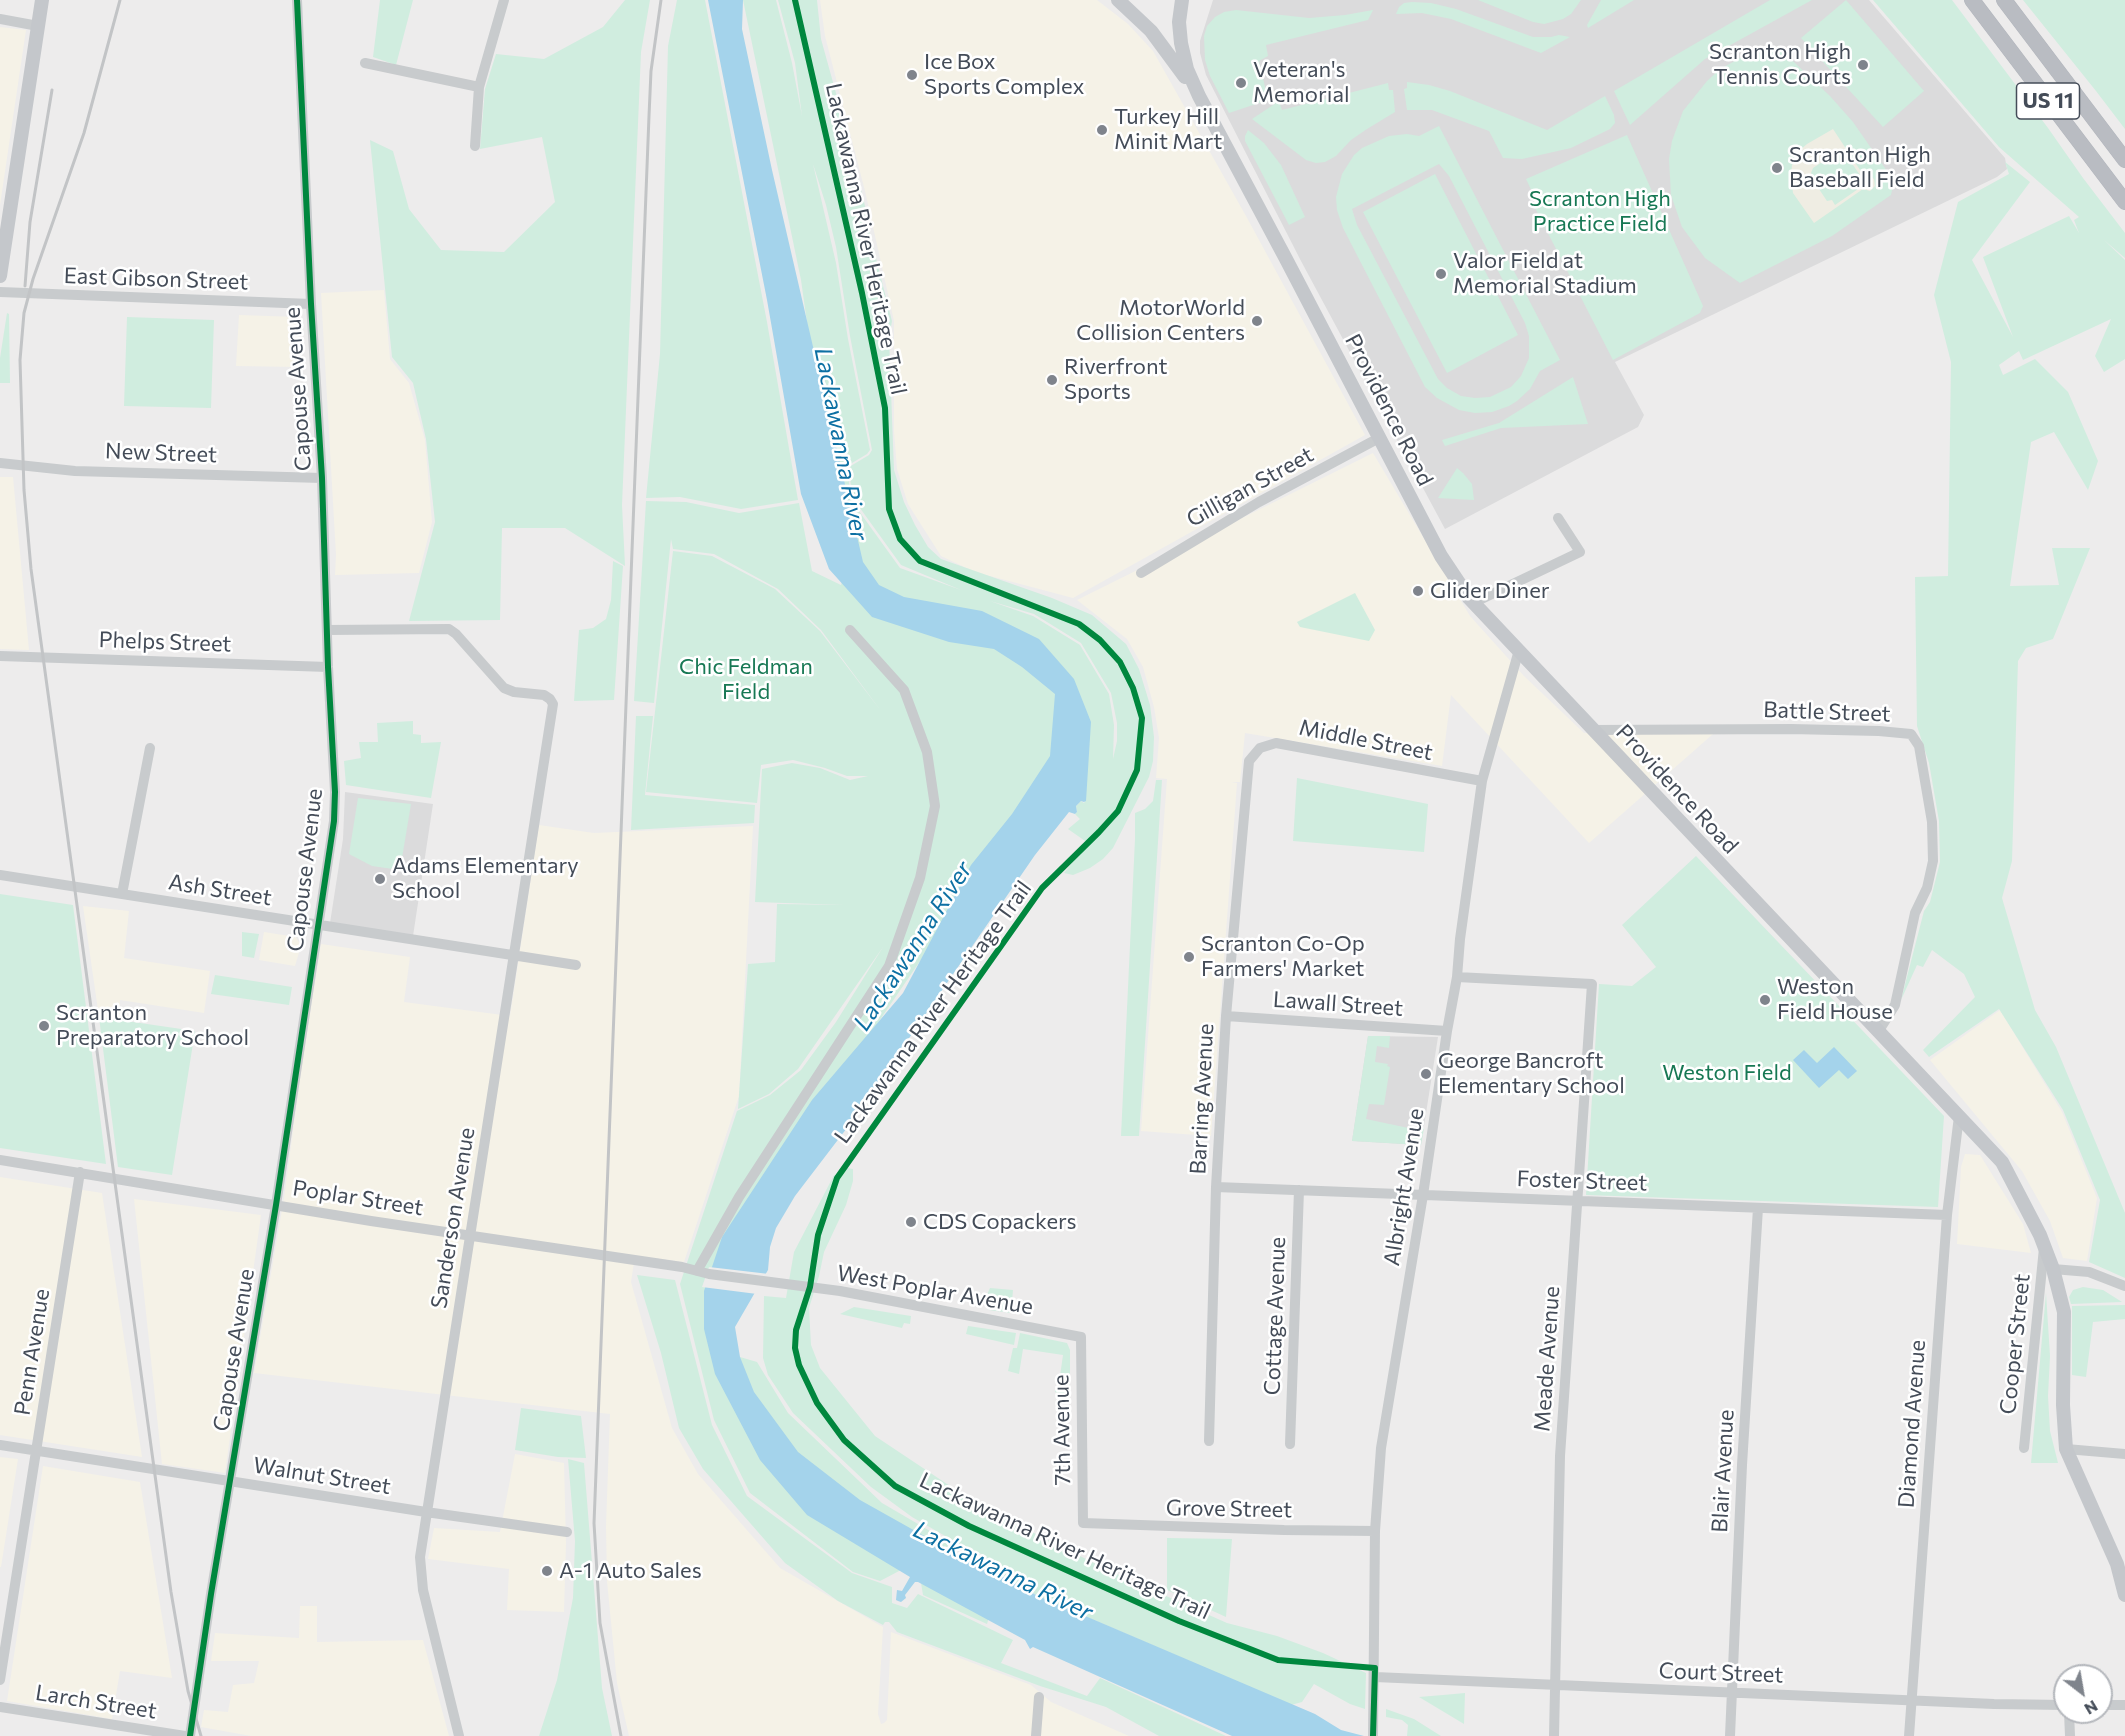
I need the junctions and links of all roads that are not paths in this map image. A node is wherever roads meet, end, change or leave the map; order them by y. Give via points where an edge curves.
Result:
1 (42, 0) edge
2 (297, 0) edge
3 (504, 0) edge
4 (1118, 0) edge
5 (1182, 0) edge
6 (1972, 0) edge
7 (2004, 0) edge
8 (0, 19) edge
9 (38, 26) junction
10 (365, 63) dead end
11 (479, 87) junction
12 (1199, 96) junction
13 (475, 146) dead end
14 (2125, 160) edge
15 (2125, 202) edge
16 (0, 276) edge
17 (0, 292) edge
18 (311, 304) junction
19 (1379, 438) junction
20 (0, 463) edge
21 (322, 478) junction
22 (1558, 518) dead end
23 (1141, 573) dead end
24 (1473, 603) junction
25 (327, 630) junction
26 (850, 630) dead end
27 (1519, 650) junction
28 (0, 656) edge
29 (328, 667) junction
30 (1592, 730) junction
31 (150, 748) dead end
32 (1249, 761) joint
33 (1482, 782) junction
34 (0, 875) edge
35 (122, 894) junction
36 (318, 925) junction
37 (514, 955) junction
38 (576, 965) dead end
39 (1457, 977) junction
40 (1226, 1016) junction
41 (1447, 1031) junction
42 (1878, 1032) junction
43 (1959, 1116) junction
44 (0, 1160) edge
45 (80, 1172) junction
46 (1216, 1187) junction
47 (1299, 1190) junction
48 (1423, 1195) junction
49 (1576, 1200) junction
50 (276, 1204) junction
51 (1758, 1208) junction
52 (1947, 1215) junction
53 (471, 1235) junction
54 (2044, 1244) junction
55 (2053, 1269) junction
56 (697, 1271) junction
57 (710, 1274) joint
58 (2125, 1286) edge
59 (1081, 1337) joint
60 (1209, 1441) dead end
61 (1290, 1444) dead end
62 (0, 1445) edge
63 (2024, 1448) dead end
64 (2066, 1449) junction
65 (36, 1450) junction
66 (2125, 1454) edge
67 (231, 1482) junction
68 (426, 1512) junction
69 (1083, 1523) joint
70 (1375, 1530) junction
71 (567, 1532) dead end
72 (2125, 1595) edge
73 (1375, 1677) junction
74 (0, 1680) edge
75 (1556, 1686) junction
76 (1731, 1693) junction
77 (1039, 1697) dead end
78 (1912, 1700) junction
79 (2053, 1705) edge
80 (0, 1707) edge
81 (185, 1736) edge
82 (190, 1736) edge
83 (459, 1736) edge
84 (1036, 1736) edge
85 (1373, 1736) edge
86 (1554, 1736) edge
87 (1730, 1736) edge
88 (1910, 1736) edge

1 - 9 main road
2 - 18 street, Capouse Avenue
3 - 11 street
4 - 12 main road via 1151,31
5 - 12 main road, Providence Road via 1181,43
6 - 15 highway, US 11
7 - 14 highway, US 11
8 - 9 street
9 - 16 main road
10 - 11 street
11 - 13 street
12 - 19 main road, Providence Road
17 - 18 street, East Gibson Street
18 - 21 street, Capouse Avenue
19 - 23 street, Gilligan Street via 1259,502
19 - 24 main road, Providence Road via 1441,556
20 - 21 street, New Street via 75,471
21 - 25 street, Capouse Avenue
22 - 24 street via 1580,552
24 - 27 main road, Providence Road
25 - 29 street, Capouse Avenue
25 - 37 street, Sanderson Avenue via 449,629 504,688 547,696 554,704
26 - 56 street via 904,690 927,752 935,806 920,878 889,966 738,1197
27 - 30 main road, Providence Road
27 - 33 street, Albright Avenue
28 - 29 street, Phelps Street
29 - 36 street, Capouse Avenue via 335,792
30 - 42 main road, Providence Road
30 - 42 street, Battle Street via 1791,729 1911,734 1919,746 1932,822 1933,861 1927,888 1915,913 1895,1005
31 - 35 street
32 - 33 street, Middle Street via 1260,748 1276,743
32 - 40 street, Barring Avenue
33 - 39 street, Albright Avenue
34 - 35 street, Ash Street
35 - 36 street, Ash Street
36 - 37 street, Ash Street
36 - 50 street, Capouse Avenue
37 - 38 street, Ash Street
37 - 53 street, Sanderson Avenue
39 - 41 street, Albright Avenue
39 - 49 street, Meade Avenue via 1592,984
40 - 41 street, Lawall Street
40 - 46 street, Barring Avenue
41 - 48 street, Albright Avenue
42 - 43 main road, Providence Road
43 - 52 street, Diamond Avenue
43 - 54 main road, Providence Road via 2002,1162
44 - 45 street, Poplar Street
45 - 50 street, Poplar Street
45 - 65 street, Penn Avenue
46 - 47 street, Foster Street
46 - 60 street, Barring Avenue
47 - 48 street, Foster Street
47 - 61 street, Cottage Avenue
48 - 49 street, Foster Street
48 - 70 street, Albright Avenue via 1381,1448
49 - 51 street, Foster Street
49 - 75 street, Meade Avenue via 1560,1456
50 - 53 street, Poplar Street
50 - 67 street, Capouse Avenue
51 - 52 street, Foster Street
51 - 76 street, Blair Avenue
52 - 78 street, Diamond Avenue
53 - 56 street, Poplar Street
53 - 68 street, Sanderson Avenue
54 - 55 main road, Providence Road
54 - 63 street, Cooper Street
55 - 58 street via 2089,1272
55 - 64 main road, Providence Road via 2064,1312
56 - 57 street, Poplar Street
57 - 59 street, West Poplar Avenue via 840,1291
59 - 69 street, 7th Avenue
62 - 65 street, Walnut Street
64 - 66 street
64 - 72 main road, Providence Road via 2116,1564
65 - 67 street, Walnut Street
65 - 74 street, Penn Avenue
67 - 68 street, Walnut Street
67 - 82 street, Capouse Avenue
68 - 71 street, Walnut Street
68 - 83 street, Sanderson Avenue via 420,1557 423,1590
69 - 70 street, Grove Street
70 - 73 street, Albright Avenue
73 - 75 street, Court Street
73 - 85 street, Albright Avenue
75 - 76 street, Court Street
75 - 86 street, Meade Avenue
76 - 78 street, Court Street
76 - 87 street, Blair Avenue
77 - 84 street
78 - 79 street, Court Street
78 - 88 street, Diamond Avenue
80 - 81 street, Larch Street

